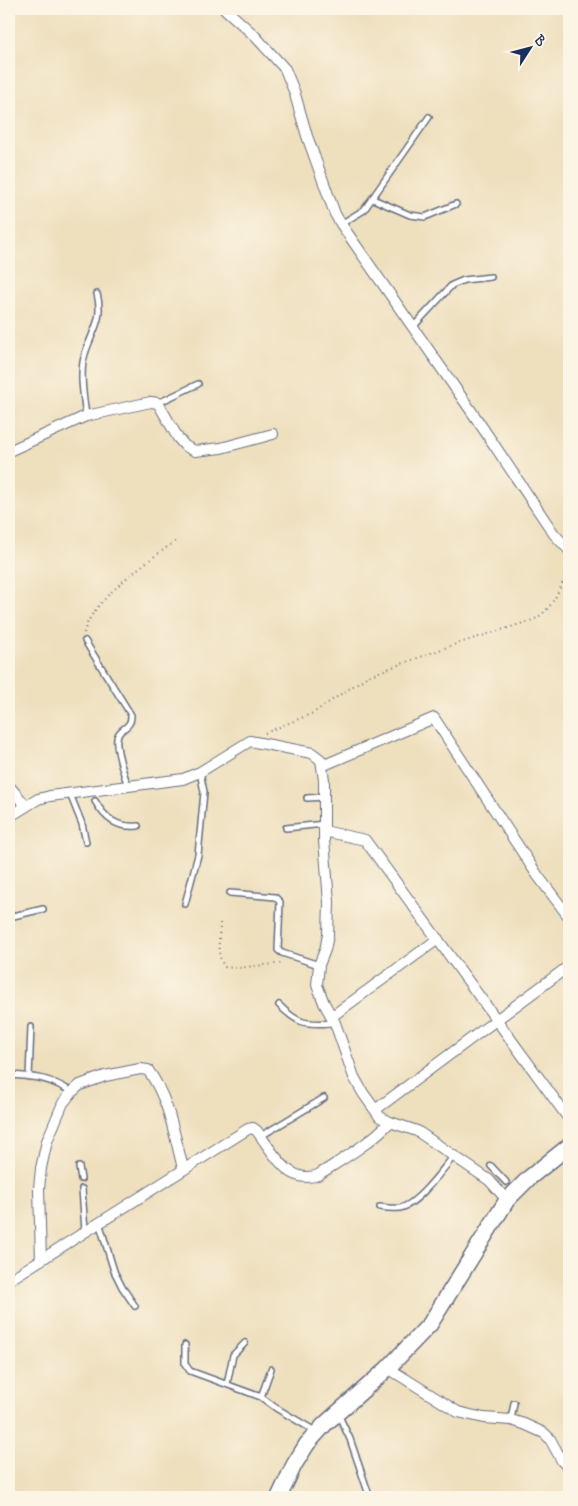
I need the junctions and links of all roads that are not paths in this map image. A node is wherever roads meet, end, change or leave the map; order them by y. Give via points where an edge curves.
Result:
1 (225, 9) edge
2 (429, 117) dead end
3 (373, 199) junction
4 (456, 204) dead end
5 (341, 224) junction
6 (491, 276) dead end
7 (97, 294) dead end
8 (413, 327) junction
9 (198, 384) dead end
10 (158, 403) junction
11 (86, 416) junction
12 (273, 434) dead end
13 (9, 452) edge
14 (569, 550) edge
15 (85, 641) road end
16 (322, 766) junction
17 (200, 772) junction
18 (9, 786) edge
19 (128, 786) junction
20 (70, 794) junction
21 (324, 797) junction
22 (307, 798) dead end
23 (95, 801) dead end
24 (26, 806) junction
25 (9, 818) edge
26 (138, 826) dead end
27 (324, 827) junction
28 (286, 828) dead end
29 (86, 842) dead end
30 (230, 893) dead end
31 (185, 904) dead end
32 (43, 909) dead end
33 (9, 917) edge
34 (569, 917) edge
35 (438, 939) junction
36 (319, 965) junction
37 (569, 966) edge
38 (278, 1005) dead end
39 (333, 1020) junction
40 (497, 1020) junction
41 (31, 1027) dead end
42 (9, 1075) edge
43 (29, 1077) junction
44 (72, 1092) junction
45 (324, 1098) dead end
46 (375, 1110) junction
47 (569, 1119) edge
48 (390, 1122) junction
49 (260, 1136) junction
50 (569, 1146) edge
51 (454, 1156) junction
52 (491, 1166) dead end
53 (79, 1167) dead end
54 (183, 1168) junction
55 (81, 1179) dead end
56 (82, 1189) dead end
57 (509, 1190) junction
58 (380, 1207) dead end
59 (99, 1222) junction
60 (85, 1231) junction
61 (41, 1260) junction
62 (9, 1280) edge
63 (135, 1306) dead end
64 (245, 1343) dead end
65 (185, 1345) dead end
66 (388, 1368) junction
67 (271, 1369) dead end
68 (228, 1384) junction
69 (261, 1397) junction
70 (514, 1403) dead end
71 (338, 1413) junction
72 (511, 1420) junction
73 (318, 1432) junction
74 (569, 1468) edge
75 (368, 1492) dead end
76 (279, 1497) edge

1 - 5 street via 285,69
2 - 3 lane
3 - 4 lane via 410,215 425,217
3 - 5 lane via 364,210
5 - 8 street
6 - 8 lane via 452,285
7 - 11 lane via 99,318 86,348 81,373
8 - 14 street via 554,534
9 - 10 lane
10 - 11 street
10 - 12 street via 178,438 195,452
11 - 13 street
15 - 19 lane via 131,714 129,725 117,738
16 - 17 street via 321,760 312,753 250,741
16 - 21 street
16 - 34 street via 434,718 538,876
17 - 19 street via 183,779
17 - 31 lane via 204,803 198,855
18 - 24 street
19 - 20 street
20 - 24 street via 38,799
20 - 29 lane
21 - 22 lane
21 - 27 street
23 - 26 lane via 120,826
24 - 25 street
27 - 28 lane
27 - 35 street via 365,840
27 - 36 street via 329,902 325,950
30 - 36 lane via 276,897 280,902 278,950
32 - 33 lane
35 - 39 street
35 - 40 street
36 - 39 street via 317,985
37 - 40 street
38 - 39 lane via 291,1018 302,1023
39 - 46 street via 354,1077
40 - 46 street
40 - 47 street
41 - 43 lane
42 - 43 lane
43 - 44 lane via 56,1082
44 - 54 street via 80,1085 105,1076 140,1068 148,1070 165,1098
44 - 61 street via 63,1103 47,1141 41,1168
45 - 49 lane
46 - 48 street
48 - 49 street via 362,1146 310,1178 292,1174
48 - 51 street via 417,1131
49 - 54 street via 248,1128
50 - 57 street
51 - 57 street
51 - 58 lane via 409,1204 400,1208
52 - 57 lane
53 - 55 lane
54 - 59 street
56 - 60 lane
57 - 66 street via 430,1324
59 - 60 street
59 - 63 lane via 114,1271
60 - 61 street
61 - 62 street
64 - 68 lane via 233,1355
65 - 68 lane via 185,1364 190,1372
66 - 71 street
66 - 72 street via 458,1412
67 - 69 lane
68 - 69 lane
69 - 73 lane
70 - 72 lane
71 - 73 street
71 - 75 lane
72 - 74 street via 544,1433
73 - 76 street via 294,1465

